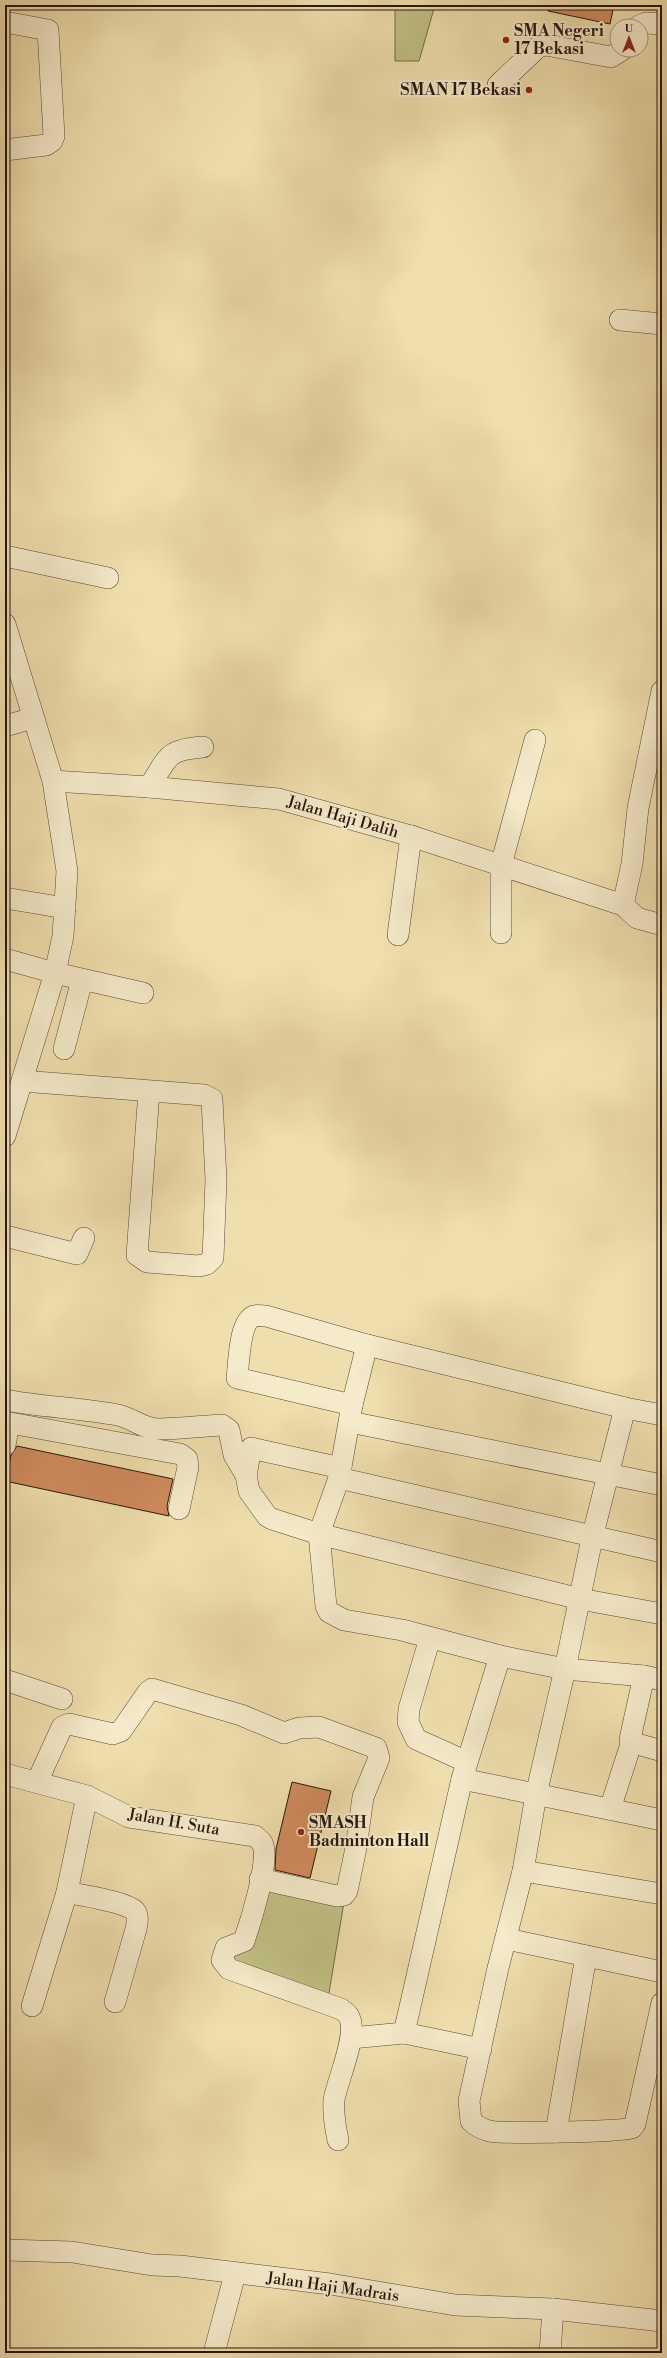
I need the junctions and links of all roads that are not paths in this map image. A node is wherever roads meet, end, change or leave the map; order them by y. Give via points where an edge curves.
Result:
1 (5, 22) edge
2 (649, 23) edge
3 (662, 24) edge
4 (609, 57) edge
5 (498, 85) dead end
6 (5, 150) edge
7 (620, 320) dead end
8 (662, 324) edge
9 (5, 556) edge
10 (108, 578) dead end
11 (5, 624) edge
12 (662, 693) edge
13 (33, 718) junction
14 (5, 726) edge
15 (535, 740) dead end
16 (203, 747) dead end
17 (53, 781) junction
18 (149, 787) junction
19 (411, 836) junction
20 (501, 865) junction
21 (5, 898) edge
22 (623, 905) junction
23 (66, 908) junction
24 (662, 925) edge
25 (501, 934) dead end
26 (398, 935) dead end
27 (5, 959) edge
28 (55, 974) junction
29 (82, 980) junction
30 (143, 994) dead end
31 (64, 1049) dead end
32 (22, 1082) junction
33 (149, 1091) junction
34 (5, 1136) edge
35 (5, 1236) edge
36 (84, 1238) dead end
37 (367, 1345) junction
38 (5, 1400) edge
39 (625, 1408) junction
40 (351, 1413) junction
41 (662, 1415) edge
42 (7, 1422) edge
43 (5, 1445) edge
44 (340, 1473) junction
45 (607, 1474) junction
46 (246, 1475) junction
47 (662, 1485) edge
48 (179, 1509) dead end
49 (319, 1534) junction
50 (593, 1534) junction
51 (662, 1552) edge
52 (580, 1599) junction
53 (662, 1614) edge
54 (430, 1638) junction
55 (500, 1656) junction
56 (565, 1669) junction
57 (653, 1678) edge
58 (5, 1680) edge
59 (62, 1700) dead end
60 (632, 1741) junction
61 (662, 1751) edge
62 (464, 1770) junction
63 (5, 1774) edge
64 (37, 1782) junction
65 (536, 1795) junction
66 (87, 1796) junction
67 (610, 1810) junction
68 (662, 1820) edge
69 (523, 1871) junction
70 (260, 1879) junction
71 (67, 1892) junction
72 (662, 1894) edge
73 (506, 1939) junction
74 (586, 1956) junction
75 (662, 1972) edge
76 (115, 2002) dead end
77 (662, 2003) edge
78 (32, 2006) dead end
79 (404, 2033) junction
80 (351, 2038) junction
81 (481, 2049) junction
82 (656, 2059) edge
83 (556, 2132) junction
84 (338, 2140) dead end
85 (5, 2250) edge
86 (235, 2274) junction
87 (553, 2309) junction
88 (662, 2321) edge
89 (214, 2353) edge
90 (550, 2353) edge

1 - 6 street via 48,30 54,136 46,145
2 - 3 street
4 - 5 street via 546,45 538,47
7 - 8 street
9 - 10 street
11 - 13 street
12 - 22 street via 638,808 632,864
13 - 14 street
13 - 17 street
15 - 20 street
16 - 18 street via 181,749 172,753
17 - 18 street, Jalan Haji Dalih
17 - 23 street via 67,871
18 - 19 street, Jalan Haji Dalih via 280,799
19 - 20 street, Jalan Haji Dalih
19 - 26 street
20 - 22 street, Jalan Haji Dalih
20 - 25 street
21 - 23 street
22 - 24 street via 637,918
23 - 28 street
27 - 28 street
28 - 29 street
28 - 32 street
29 - 30 street
29 - 31 street
32 - 33 street
32 - 34 street
33 - 33 street via 204,1095 213,1102 216,1180 214,1244 213,1258 203,1265 147,1262 137,1255
35 - 36 street via 77,1254
37 - 39 street
37 - 40 street
37 - 40 street via 266,1316 254,1316 247,1320 243,1330 238,1378
38 - 46 street via 115,1415 157,1429 222,1425 229,1430 234,1454
39 - 41 street
39 - 45 street
40 - 44 street
40 - 45 street
42 - 43 street
42 - 48 street via 180,1454 187,1459 188,1467
44 - 46 street via 251,1448
44 - 49 street
44 - 50 street
45 - 47 street
45 - 50 street
46 - 49 street via 249,1491 267,1516
49 - 52 street
49 - 54 street via 326,1606 330,1612 344,1620 369,1623
50 - 51 street
50 - 52 street
52 - 53 street
52 - 56 street
54 - 55 street
54 - 62 street via 409,1709 408,1722 416,1739
55 - 56 street
55 - 62 street
56 - 57 street
56 - 65 street
57 - 60 street via 630,1735
58 - 59 street
60 - 61 street
60 - 67 street
62 - 65 street
62 - 79 street
63 - 64 street, Jalan H. Suta
64 - 66 street, Jalan H. Suta
64 - 70 street via 62,1727 68,1724 113,1734 121,1731 152,1689 241,1715 284,1733 301,1728 319,1727 376,1748 379,1758 363,1797 356,1848 344,1895 337,1896
65 - 67 street
65 - 69 street
66 - 70 street, Jalan H. Suta via 129,1817 255,1836 264,1848
66 - 71 street
67 - 68 street
69 - 72 street
69 - 73 street
70 - 80 street, Jalan H. Suta via 244,1941 226,1948 222,1960 224,1965 348,2014 352,2025
71 - 76 street via 126,1906 135,1912 138,1918
71 - 78 street
73 - 74 street
73 - 81 street
74 - 75 street
74 - 83 street
77 - 82 street
79 - 80 street
79 - 81 street
80 - 84 street via 334,2098 333,2113
81 - 83 street via 469,2101 471,2121 478,2127 490,2131
82 - 83 street via 634,2126 629,2130
85 - 86 street, Jalan Haji Madrais via 72,2252 152,2265 180,2266
86 - 87 street, Jalan Haji Madrais via 330,2284 455,2305
86 - 89 street
87 - 88 street, Jalan Haji Madrais
87 - 90 street

